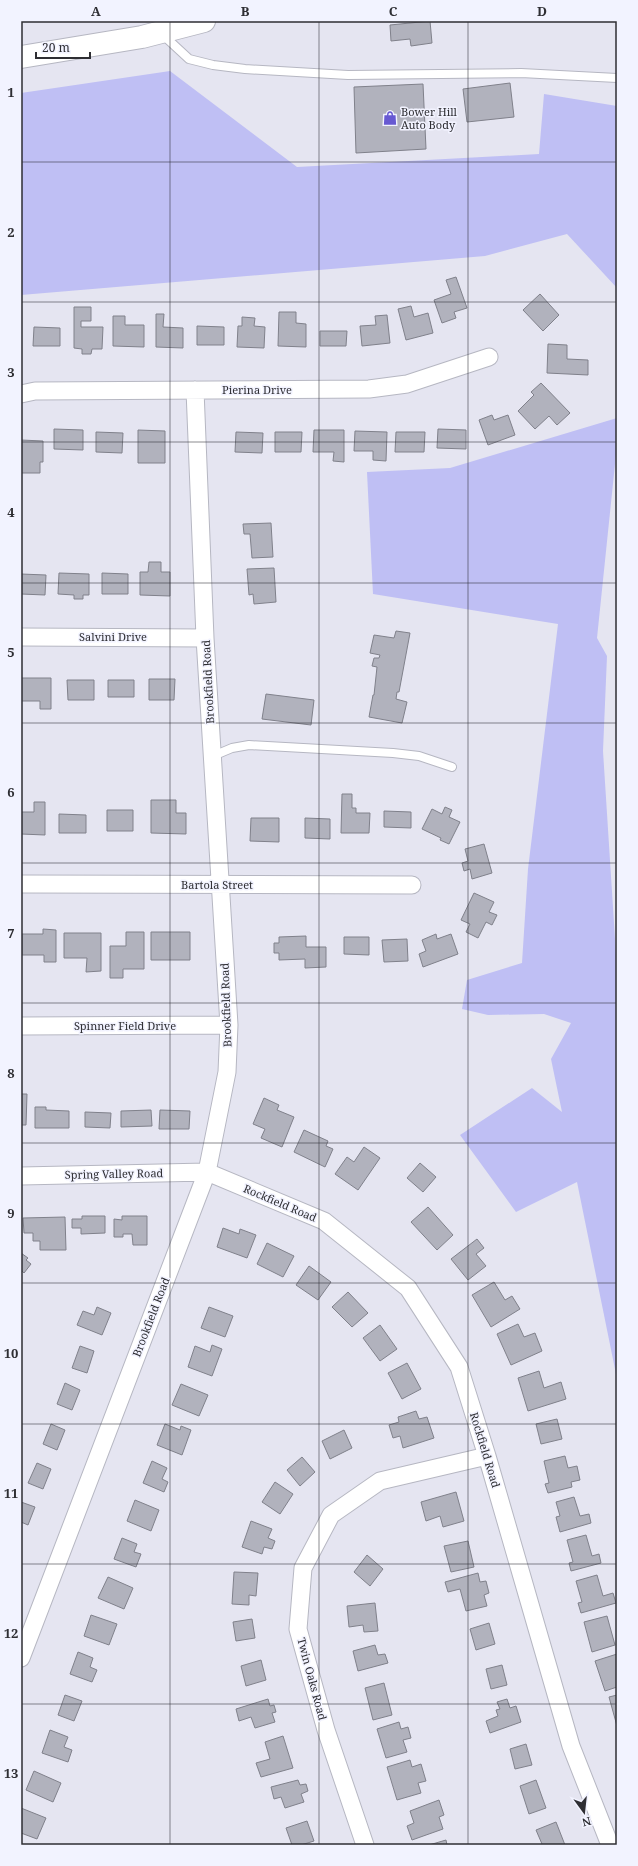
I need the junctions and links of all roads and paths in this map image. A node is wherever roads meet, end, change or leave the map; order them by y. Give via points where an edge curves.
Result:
1 (204, 21) edge
2 (160, 32) junction
3 (21, 57) edge
4 (617, 78) edge
5 (489, 357) dead end
6 (196, 390) junction
7 (21, 394) edge
8 (21, 637) edge
9 (205, 638) junction
10 (213, 756) junction
11 (452, 767) dead end
12 (21, 884) edge
13 (221, 885) junction
14 (412, 885) dead end
15 (229, 1025) junction
16 (21, 1026) edge
17 (207, 1172) junction
18 (21, 1176) edge
19 (488, 1456) junction
20 (21, 1658) edge
21 (365, 1845) edge
22 (610, 1845) edge

1 - 2 main road
2 - 3 main road
2 - 4 lane via 189,59 245,69 348,75 521,73
5 - 6 street, Pierina Drive via 407,384 369,390
6 - 7 street, Pierina Drive via 35,391
6 - 9 street, Brookfield Road
8 - 9 street, Salvini Drive
9 - 10 street, Brookfield Road
10 - 11 lane via 232,748 249,745 393,752 419,756
10 - 13 street, Brookfield Road
12 - 13 street, Bartola Street
13 - 14 street, Bartola Street
13 - 15 street, Brookfield Road
15 - 16 street, Spinner Field Drive
15 - 17 street, Brookfield Road via 227,1072
17 - 18 street, Spring Valley Road
17 - 19 street, Rockfield Road via 324,1221 408,1288 459,1366
17 - 20 street, Brookfield Road
19 - 21 street, Twin Oaks Road via 380,1481 331,1515 303,1568 298,1629 326,1730
19 - 22 street, Rockfield Road via 571,1746

